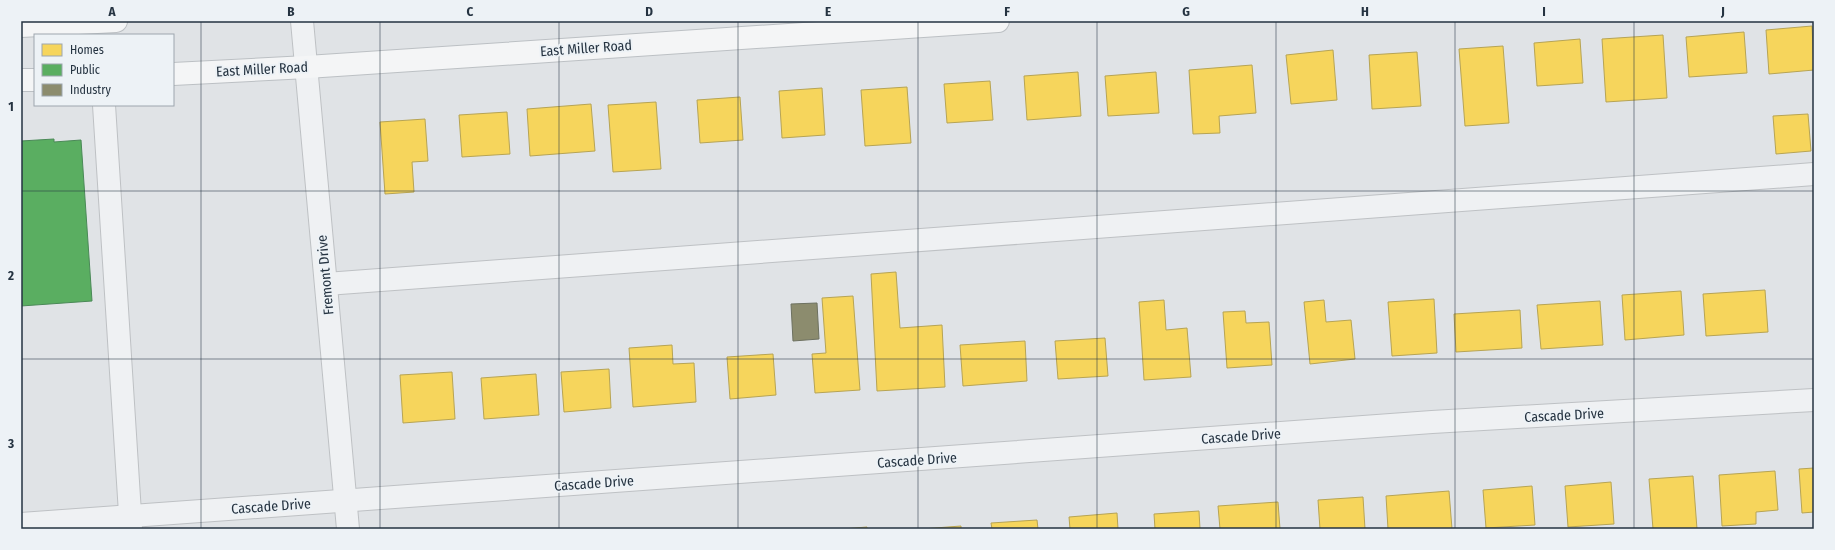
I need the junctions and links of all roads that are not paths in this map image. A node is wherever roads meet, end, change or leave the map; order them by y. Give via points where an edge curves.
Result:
1 (116, 21) edge
2 (302, 21) edge
3 (998, 21) edge
4 (89, 22) edge
5 (50, 23) edge
6 (21, 26) edge
7 (307, 67) junction
8 (174, 74) edge
9 (21, 80) edge
10 (34, 80) edge
11 (104, 106) edge
12 (1814, 174) edge
13 (326, 284) junction
14 (1814, 400) edge
15 (346, 500) junction
16 (131, 522) edge
17 (21, 524) edge
18 (348, 529) edge

1 - 4 main road
2 - 7 street, Fremont Drive
3 - 7 main road, East Miller Road
4 - 5 main road
5 - 6 main road
7 - 8 main road, East Miller Road
7 - 13 street, Fremont Drive
9 - 10 main road
11 - 16 street
12 - 13 street
13 - 15 street, Fremont Drive
14 - 15 street, Cascade Drive via 1432,422
15 - 16 street, Cascade Drive
15 - 18 street, Fremont Drive
16 - 17 street, Cascade Drive

